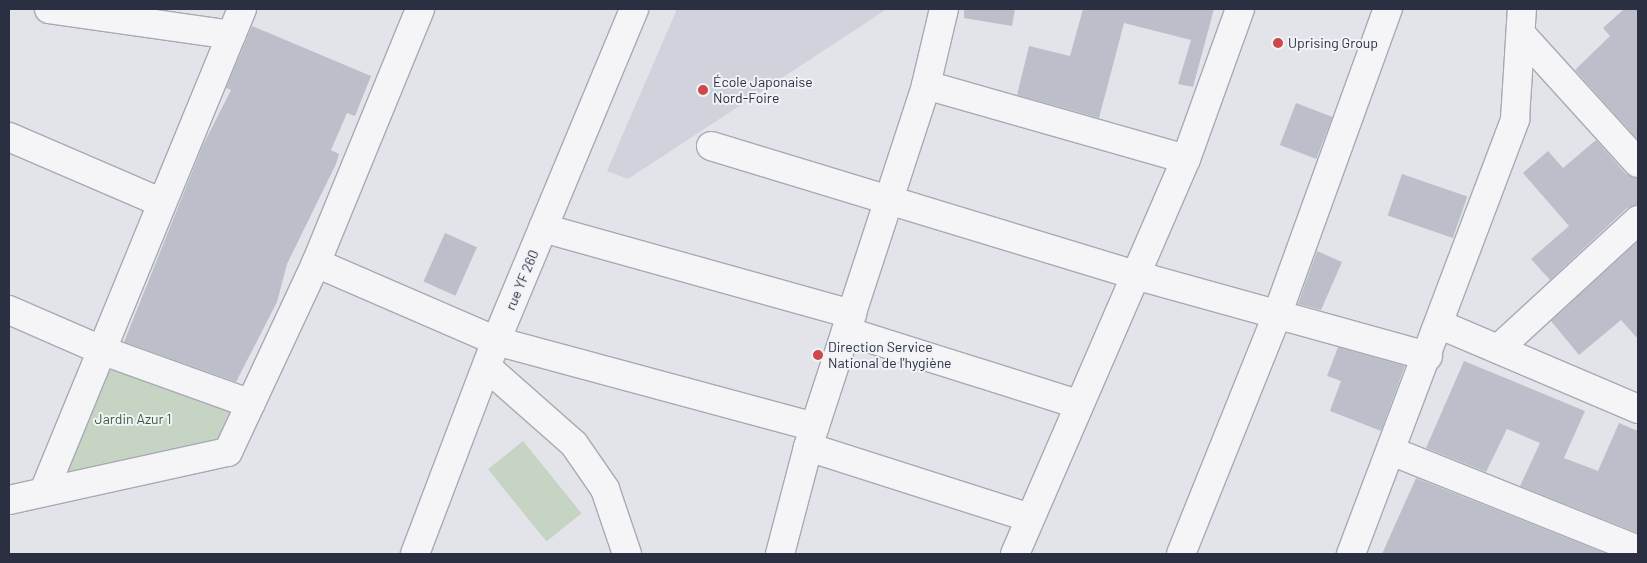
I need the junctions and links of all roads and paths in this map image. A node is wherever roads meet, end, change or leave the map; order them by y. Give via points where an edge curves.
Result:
1 (49, 9) edge
2 (242, 9) edge
3 (420, 9) edge
4 (634, 9) edge
5 (944, 9) edge
6 (1240, 9) edge
7 (1388, 9) edge
8 (1522, 21) edge
9 (231, 35) junction
10 (926, 84) junction
11 (9, 137) edge
12 (711, 146) dead end
13 (1186, 159) junction
14 (1638, 163) edge
15 (888, 200) junction
16 (160, 202) junction
17 (1638, 220) edge
18 (543, 228) junction
19 (316, 263) junction
20 (1135, 275) junction
21 (9, 310) edge
22 (1277, 315) junction
23 (849, 323) junction
24 (1441, 324) junction
25 (496, 341) junction
26 (1499, 348) junction
27 (101, 350) junction
28 (1428, 356) junction
29 (489, 369) junction
30 (1632, 398) edge
31 (250, 404) junction
32 (1078, 404) junction
33 (812, 437) junction
34 (1392, 451) junction
35 (44, 491) junction
36 (9, 500) edge
37 (1028, 517) junction
38 (1638, 550) edge
39 (415, 554) edge
40 (627, 554) edge
41 (780, 554) edge
42 (1015, 554) edge
43 (1181, 554) edge
44 (1351, 554) edge

1 - 9 street
2 - 9 street
3 - 19 street
4 - 18 street, rue YF 260
5 - 10 street
6 - 13 street
7 - 22 street
8 - 14 street
8 - 24 street via 1515,119
9 - 16 street
10 - 13 street
10 - 15 street
11 - 16 street
12 - 15 street
13 - 20 street
15 - 20 street
15 - 23 street
16 - 27 street
17 - 26 street
18 - 23 street
18 - 25 street, rue YF 260
19 - 25 street
19 - 31 street
20 - 22 street
20 - 32 street
21 - 27 street
22 - 28 street
22 - 43 street
23 - 32 street
23 - 33 street
24 - 26 street
24 - 28 street
25 - 29 street, rue YF 260
25 - 33 street
26 - 30 street
27 - 31 street
27 - 35 street
28 - 34 street
29 - 39 street, rue YF 260
29 - 40 street via 574,444 605,489
31 - 35 street via 233,445 220,457
32 - 37 street
33 - 37 street
33 - 41 street
34 - 38 street
34 - 44 street
35 - 36 street
37 - 42 street

